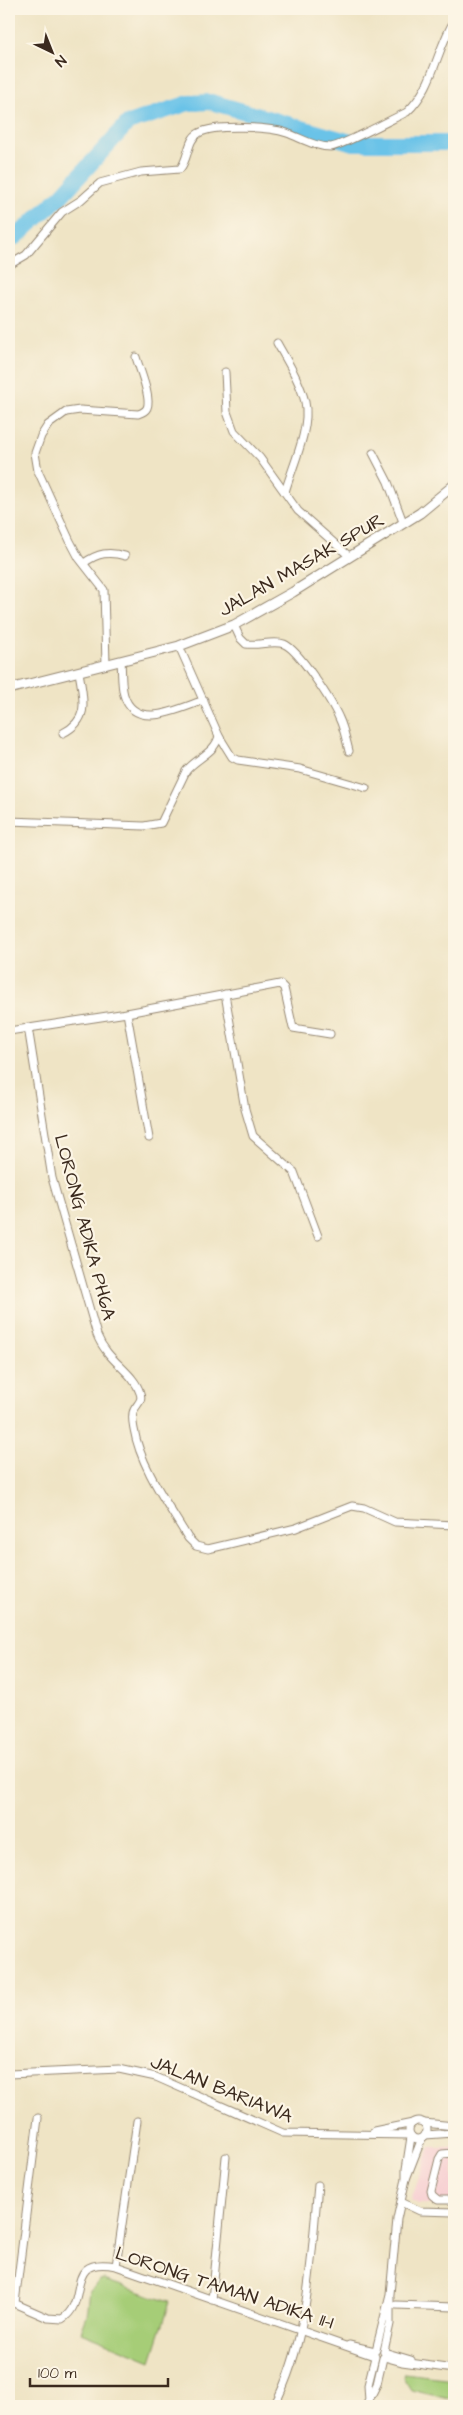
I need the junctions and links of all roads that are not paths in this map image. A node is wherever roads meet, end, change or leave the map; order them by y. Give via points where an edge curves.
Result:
1 (454, 21) edge
2 (9, 265) edge
3 (277, 342) dead end
4 (136, 357) dead end
5 (225, 372) dead end
6 (373, 453) dead end
7 (454, 486) edge
8 (285, 492) junction
9 (404, 522) junction
10 (125, 556) dead end
11 (350, 556) junction
12 (84, 563) junction
13 (234, 625) junction
14 (179, 646) junction
15 (121, 661) junction
16 (106, 665) junction
17 (79, 672) junction
18 (9, 689) edge
19 (204, 700) junction
20 (63, 733) dead end
21 (219, 736) junction
22 (349, 751) dead end
23 (366, 788) dead end
24 (9, 821) edge
25 (225, 994) junction
26 (127, 1013) junction
27 (28, 1027) junction
28 (9, 1032) edge
29 (330, 1034) dead end
30 (149, 1138) dead end
31 (318, 1236) dead end
32 (454, 1525) edge
33 (9, 2074) edge
34 (38, 2118) dead end
35 (138, 2121) dead end
36 (413, 2123) junction
37 (424, 2123) junction
38 (454, 2126) edge
39 (454, 2133) edge
40 (364, 2134) junction
41 (411, 2136) junction
42 (424, 2136) junction
43 (452, 2151) edge
44 (226, 2157) dead end
45 (406, 2179) junction
46 (318, 2185) dead end
47 (454, 2200) edge
48 (401, 2202) junction
49 (454, 2212) edge
50 (116, 2266) junction
51 (212, 2300) junction
52 (12, 2302) edge
53 (396, 2305) dead end
54 (454, 2307) edge
55 (301, 2328) junction
56 (379, 2354) junction
57 (454, 2369) edge
58 (368, 2404) edge
59 (274, 2406) edge

1 - 2 street via 438,62 416,104 407,112 332,147 272,130 237,128 199,133 193,138 185,164 180,169 141,172 100,183 62,212 26,255
3 - 8 street via 300,388 306,416
4 - 12 street via 149,398 145,411 138,414 66,412 48,425 35,453 38,471 70,541
5 - 8 street via 228,420
6 - 9 street
7 - 9 street, JALAN MASAK SPUR
8 - 11 street via 301,514
9 - 11 street, JALAN MASAK SPUR
10 - 12 street via 108,552
11 - 13 street, JALAN MASAK SPUR
12 - 16 street via 102,584 106,596
13 - 14 street, JALAN MASAK SPUR
13 - 22 street via 246,644 285,644 294,652 339,718
14 - 15 street, JALAN MASAK SPUR
14 - 19 street
15 - 16 street, JALAN MASAK SPUR
15 - 19 street via 124,694 136,714 166,714
16 - 17 street, JALAN MASAK SPUR
17 - 18 street, JALAN MASAK SPUR
17 - 20 street via 83,712 80,720
19 - 21 street
21 - 23 street via 232,757 238,760 300,769
21 - 24 street via 212,749 186,771 161,824
25 - 26 street
25 - 29 street via 280,984 284,988 293,1028
25 - 31 street via 245,1109 253,1136 294,1172
26 - 27 street
26 - 30 street
27 - 28 street
27 - 32 street, LORONG ADIKA PH6A via 52,1178 101,1345 140,1392 133,1417 140,1450 188,1538 196,1546 208,1548 316,1522 352,1506 395,1522
33 - 40 street, JALAN BARIAWA via 101,2069 137,2072 175,2085 283,2134
34 - 52 street
35 - 50 street
36 - 37 street
36 - 40 street, JALAN BARIAWA
36 - 41 street via 409,2130
37 - 38 street
37 - 42 street via 427,2130
39 - 42 street
40 - 41 street, JALAN BARIAWA
41 - 42 street
41 - 45 street
42 - 45 street
43 - 47 street via 442,2154 439,2159 431,2191 438,2200
44 - 51 street
45 - 48 street
46 - 55 street
48 - 49 street via 420,2211
48 - 56 street
50 - 51 street, LORONG TAMAN ADIKA 11-I
50 - 52 street, LORONG TAMAN ADIKA 11-I via 97,2264 84,2271 79,2277 73,2310 62,2319 48,2318
51 - 55 street, LORONG TAMAN ADIKA 11-I
53 - 54 street
55 - 56 street, LORONG TAMAN ADIKA 11-I
55 - 59 street via 284,2388
56 - 57 street, LORONG TAMAN ADIKA 11-I
56 - 58 street via 368,2385

